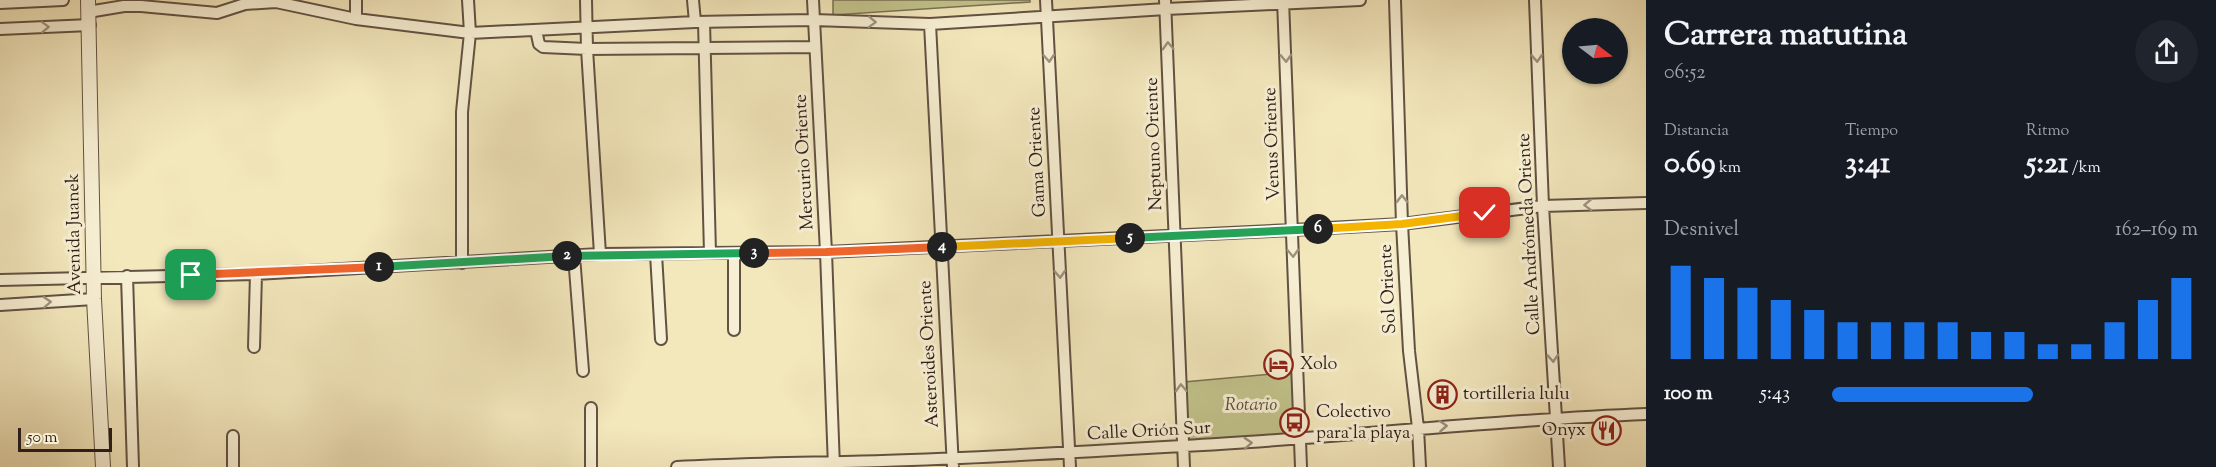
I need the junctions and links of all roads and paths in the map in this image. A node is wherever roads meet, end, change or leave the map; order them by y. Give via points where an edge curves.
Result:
1 (63, 0) edge
2 (356, 0) edge
3 (468, 0) edge
4 (586, 0) edge
5 (693, 0) edge
6 (813, 0) edge
7 (1046, 0) edge
8 (1360, 0) edge
9 (1395, 0) edge
10 (1535, 0) edge
11 (1283, 2) edge
12 (0, 3) edge
13 (1166, 5) edge
14 (89, 12) edge
15 (1047, 16) junction
16 (356, 19) junction
17 (814, 20) junction
18 (700, 22) junction
19 (930, 24) junction
20 (587, 27) junction
21 (0, 29) edge
22 (536, 30) junction
23 (470, 33) junction
24 (815, 47) junction
25 (704, 48) junction
26 (587, 49) junction
27 (1646, 203) edge
28 (1544, 206) junction
29 (1402, 224) junction
30 (1292, 230) junction
31 (1175, 235) junction
32 (1058, 241) junction
33 (941, 247) junction
34 (826, 252) junction
35 (711, 253) junction
36 (734, 253) junction
37 (600, 254) junction
38 (656, 254) junction
39 (574, 256) junction
40 (462, 263) junction
41 (256, 274) junction
42 (127, 276) junction
43 (93, 277) junction
44 (0, 280) edge
45 (94, 299) junction
46 (0, 305) edge
47 (734, 330) dead end
48 (661, 339) dead end
49 (254, 347) dead end
50 (583, 371) dead end
51 (591, 408) dead end
52 (1646, 414) edge
53 (1557, 417) junction
54 (1418, 428) junction
55 (232, 436) dead end
56 (1300, 440) junction
57 (1183, 446) junction
58 (1069, 452) junction
59 (952, 463) edge
60 (833, 465) edge
61 (699, 466) edge
62 (103, 467) edge
63 (133, 467) edge
64 (233, 467) edge
65 (591, 467) edge
66 (677, 467) edge
67 (1070, 467) edge
68 (1184, 467) edge
69 (1301, 467) edge
70 (1420, 467) edge
71 (1559, 467) edge

1 - 12 street
2 - 16 street
3 - 23 street
4 - 20 street
5 - 18 street
6 - 17 street, Mercurio Oriente
7 - 15 street, Gama Oriente
8 - 11 street
29 -> 9 street, Sol Oriente
10 -> 28 street, Calle Andrómeda Oriente
11 - 13 street
11 -> 30 street, Venus Oriente
13 - 15 street
31 -> 13 street, Neptuno Oriente
14 - 16 street via 141,6 218,13 244,4 276,2
21 -> 14 street
14 - 43 street, Avenida Juanek
15 - 19 street
15 -> 32 street, Gama Oriente
16 - 23 street
17 - 18 street
17 -> 19 street
17 - 24 street, Mercurio Oriente
18 - 20 street
18 - 25 street
19 - 33 street, Asteroides Oriente
20 - 22 street
20 - 26 street
22 - 23 street
22 - 26 street via 543,47
23 - 40 street via 462,112
24 - 25 street
24 - 34 street, Mercurio Oriente
25 - 26 street
25 - 35 street
26 - 37 street
27 -> 28 street
28 - 29 street
28 -> 53 street, Calle Andrómeda Oriente
29 - 30 street
29 - 54 street, Sol Oriente
30 - 31 street
30 -> 56 street, Venus Oriente
31 - 32 street
57 -> 31 street, Neptuno Oriente
32 - 33 street
32 -> 58 street, Gama Oriente
33 - 34 street
33 - 59 street, Asteroides Oriente
34 - 36 street
34 - 60 street, Mercurio Oriente
35 - 36 street
35 - 38 street
36 - 47 street
37 - 38 street
37 - 39 street
38 - 48 street
39 - 40 street
39 - 50 street
40 - 41 street
41 - 42 street
41 - 49 street
42 - 43 street
42 - 63 street
43 - 44 street
43 - 45 street, Avenida Juanek
46 -> 45 street
45 - 62 street, Avenida Juanek
51 - 65 street
52 - 53 street, Calle Orión Sur
54 -> 53 street, Calle Orión Sur
53 - 71 street, Calle Andrómeda Oriente
54 - 56 street, Calle Orión Sur
54 - 70 street, Sol Oriente
55 - 64 street
57 -> 56 street, Calle Orión Sur
56 - 69 street, Venus Oriente
57 - 58 street, Calle Orión Sur
57 - 68 street, Neptuno Oriente
58 - 59 street, Calle Orión Sur
58 - 67 street, Gama Oriente
59 - 60 street, Calle Orión Sur
60 - 61 street, Calle Orión Sur
61 - 66 street, Calle Orión Sur

